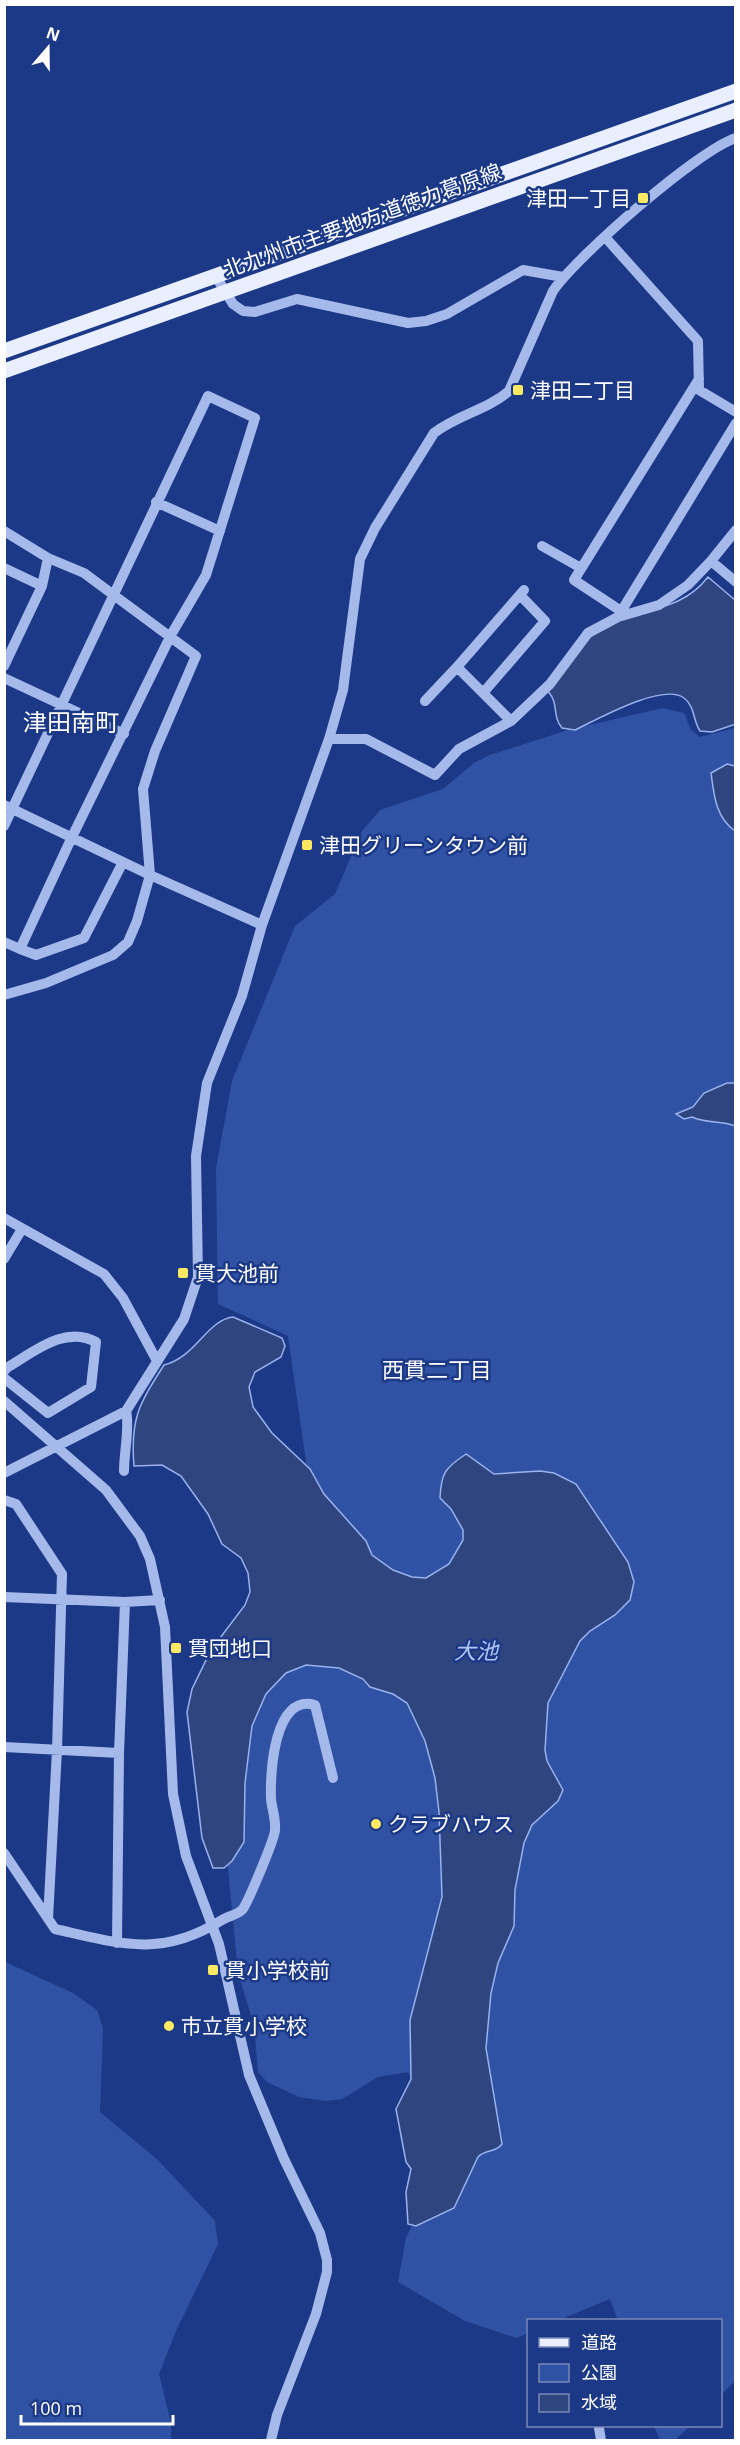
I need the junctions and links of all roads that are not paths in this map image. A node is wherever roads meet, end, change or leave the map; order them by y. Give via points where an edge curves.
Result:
1 (735, 91) edge
2 (735, 110) edge
3 (735, 138) edge
4 (605, 237) junction
5 (216, 275) junction
6 (563, 277) junction
7 (226, 291) junction
8 (4, 351) edge
9 (4, 371) edge
10 (699, 378) junction
11 (735, 412) edge
12 (735, 423) edge
13 (156, 502) junction
14 (4, 531) edge
15 (220, 531) junction
16 (735, 531) edge
17 (542, 546) dead end
18 (48, 558) junction
19 (711, 561) junction
20 (4, 568) edge
21 (581, 568) junction
22 (735, 582) edge
23 (42, 586) junction
24 (114, 594) junction
25 (620, 614) junction
26 (171, 635) junction
27 (4, 666) edge
28 (457, 667) junction
29 (4, 678) edge
30 (483, 693) junction
31 (425, 701) dead end
32 (61, 704) junction
33 (511, 721) junction
34 (124, 734) junction
35 (329, 739) junction
36 (9, 807) edge
37 (4, 826) edge
38 (72, 837) junction
39 (123, 862) junction
40 (150, 875) junction
41 (262, 925) junction
42 (4, 942) edge
43 (20, 949) junction
44 (4, 995) edge
45 (4, 1218) edge
46 (22, 1229) junction
47 (4, 1259) edge
48 (157, 1361) junction
49 (4, 1371) edge
50 (4, 1378) edge
51 (4, 1401) edge
52 (126, 1411) junction
53 (58, 1446) junction
54 (124, 1470) dead end
55 (4, 1473) edge
56 (4, 1500) edge
57 (4, 1597) edge
58 (62, 1599) junction
59 (160, 1599) junction
60 (125, 1602) junction
61 (4, 1747) edge
62 (57, 1750) junction
63 (119, 1753) junction
64 (333, 1778) dead end
65 (4, 1853) edge
66 (48, 1919) junction
67 (212, 1928) junction
68 (117, 1943) junction
69 (599, 2428) dead end
70 (272, 2440) edge
71 (601, 2440) edge

1 - 5 main road, 北九州市主要地方道徳力葛原線
2 - 7 main road, 北九州市主要地方道徳力葛原線
3 - 4 street via 698,159
4 - 6 street
4 - 10 street via 698,340
5 - 7 street
5 - 8 main road, 北九州市主要地方道徳力葛原線
6 - 7 street via 523,270 447,314 408,323 297,299 255,312 243,311 233,304
6 - 35 street via 553,291 509,391 434,433 366,545 353,599 343,690
7 - 9 main road, 北九州市主要地方道徳力葛原線
10 - 11 street via 699,390
10 - 21 street
12 - 25 street
13 - 15 street
13 - 15 street via 208,396 217,400 255,418
13 - 24 street
14 - 18 street
15 - 26 street via 206,575
16 - 19 street
17 - 21 street
18 - 23 street
18 - 24 street via 84,573
19 - 22 street
19 - 25 street via 688,585 659,606
20 - 23 street
21 - 25 street via 574,580
23 - 27 street
24 - 26 street
24 - 32 street
25 - 33 street via 588,633 550,684
26 - 34 street
26 - 40 street via 196,656 143,789
28 - 30 street
28 - 30 street via 522,593 545,621
28 - 31 street
29 - 32 street
30 - 33 street
32 - 34 street
32 - 36 street
33 - 35 street via 459,749 435,775 366,740
34 - 38 street
35 - 41 street
36 - 37 street
36 - 38 street
38 - 39 street
38 - 43 street
39 - 40 street
39 - 43 street via 84,938 36,955
40 - 41 street
40 - 44 street via 128,942 113,955 46,983
41 - 48 street via 242,996 207,1083 196,1156 198,1277 184,1319
42 - 43 street
45 - 46 street
46 - 47 street
46 - 48 street via 94,1268 113,1283
48 - 52 street
49 - 50 street via 58,1338 85,1336 96,1342 91,1387 48,1413
51 - 53 street
52 - 53 street
52 - 54 street via 129,1420
53 - 55 street
53 - 59 street via 126,1514 150,1559
56 - 58 street via 16,1504 62,1574
57 - 58 street
58 - 60 street
58 - 62 street
59 - 60 street
59 - 67 street via 168,1667 173,1794 186,1856
60 - 63 street
61 - 62 street
62 - 63 street
62 - 66 street
63 - 68 street
64 - 67 street via 315,1705 300,1705 285,1719 272,1758 275,1831 271,1848 247,1904
65 - 66 street
66 - 68 street via 56,1929
67 - 68 street via 167,1944
67 - 70 street via 226,1969 249,2075 320,2233 327,2260 316,2314 277,2415
69 - 71 street

